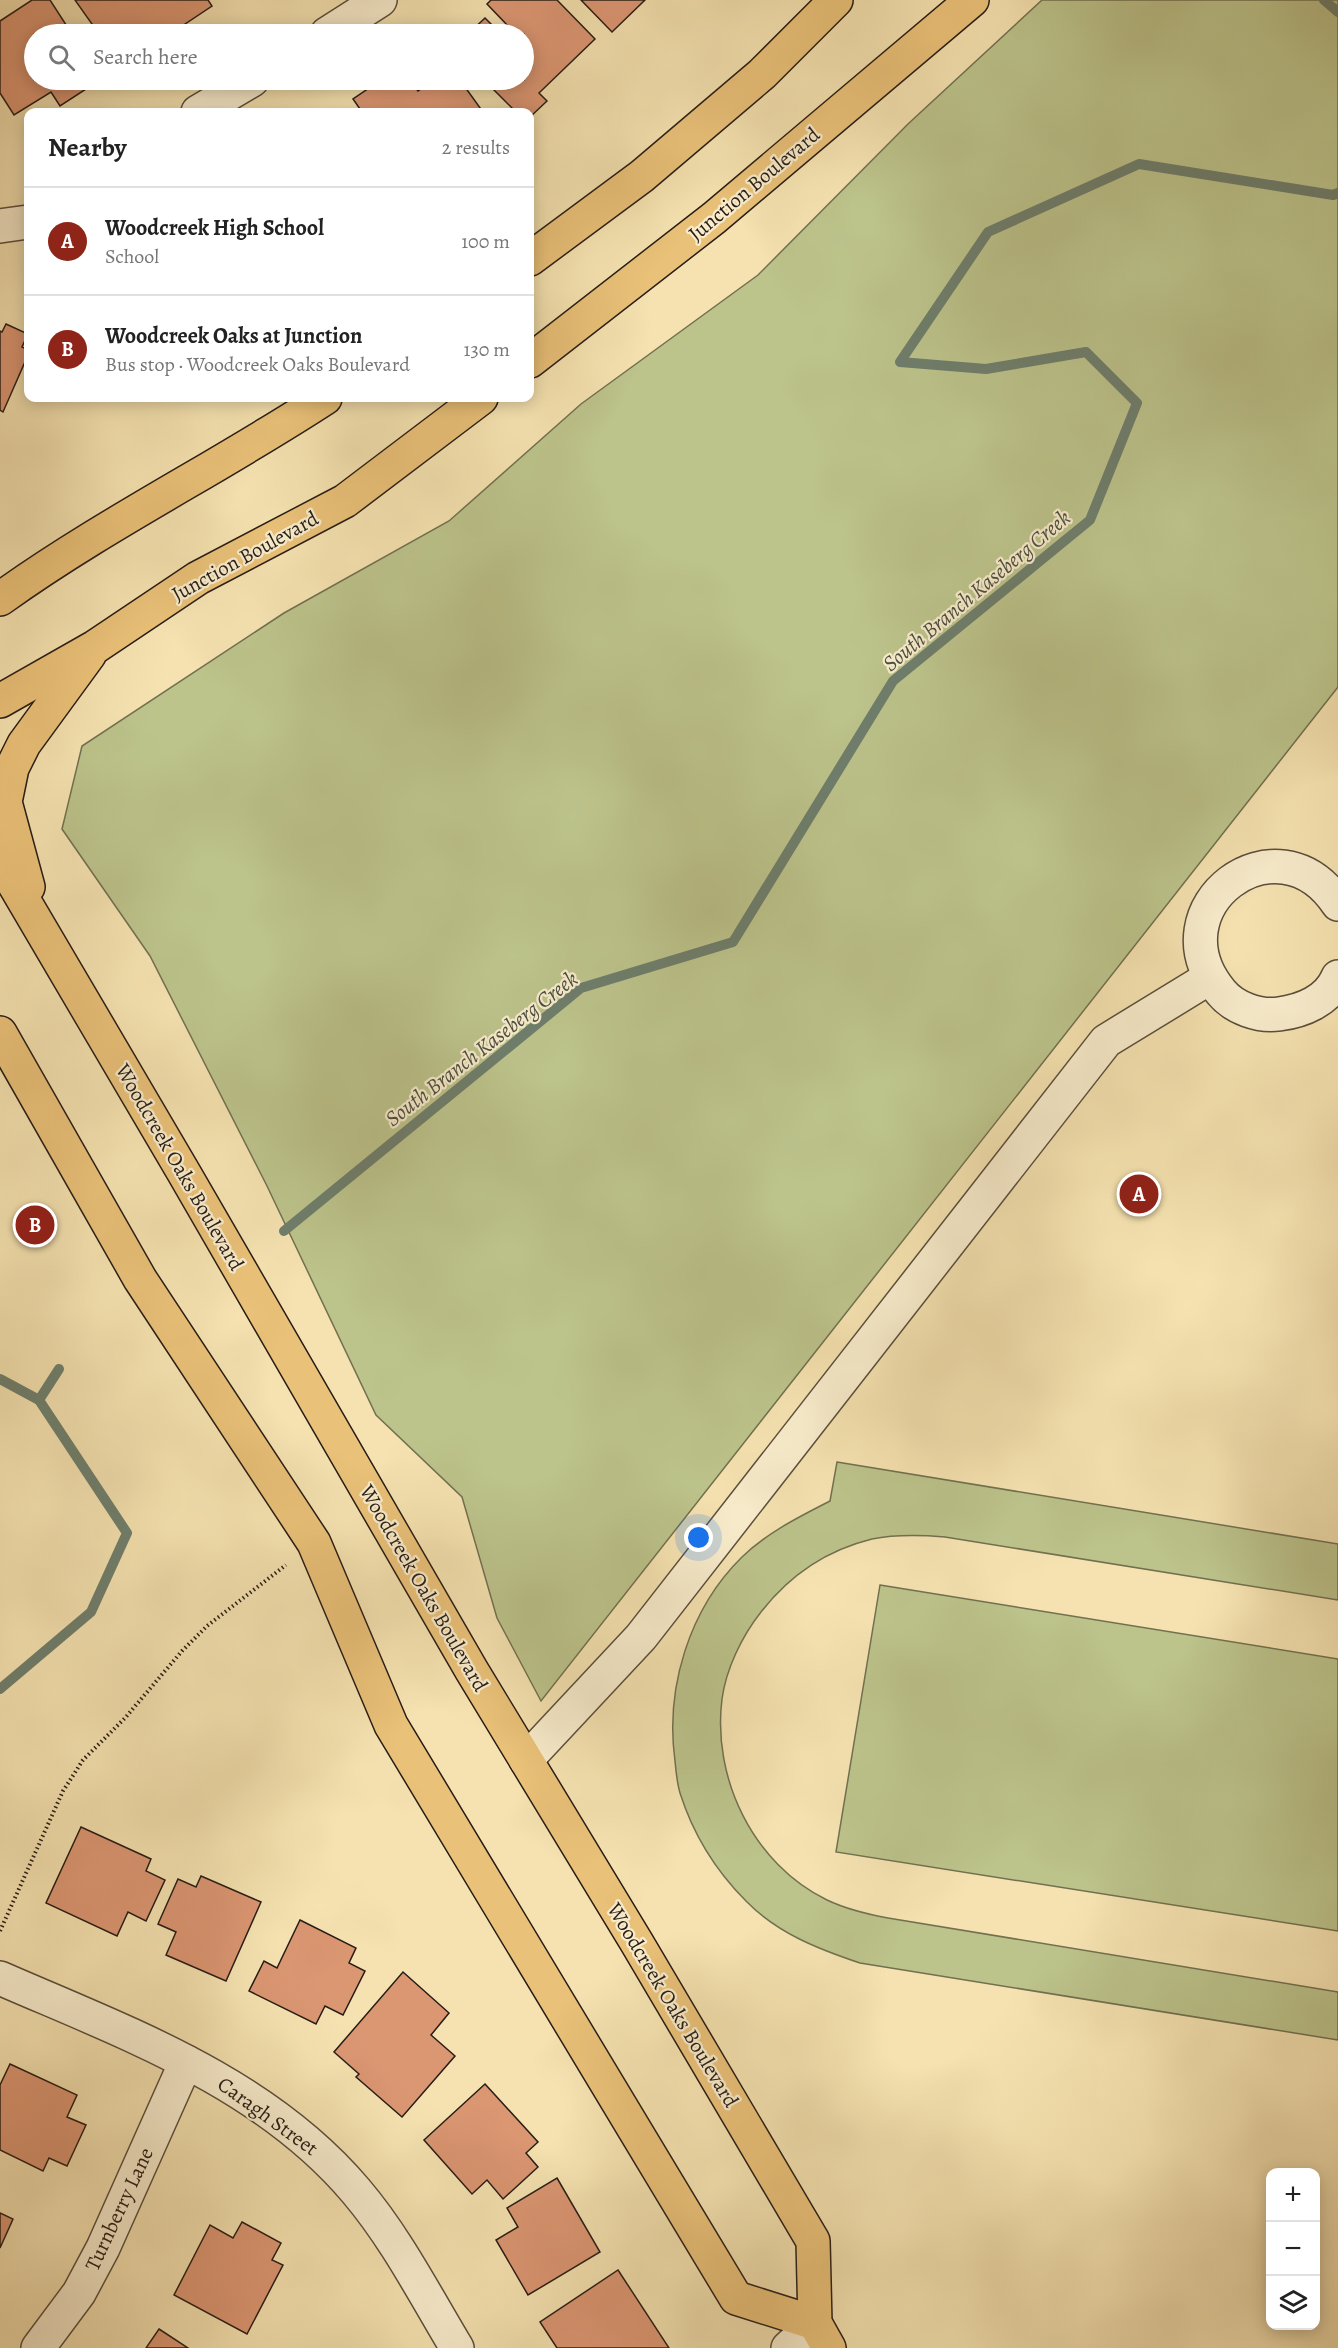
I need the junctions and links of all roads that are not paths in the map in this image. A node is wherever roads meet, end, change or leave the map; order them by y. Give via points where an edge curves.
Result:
1 (380, 0) edge
2 (836, 0) edge
3 (972, 0) edge
4 (343, 24) edge
5 (235, 90) edge
6 (205, 108) edge
7 (24, 223) edge
8 (0, 226) edge
9 (534, 256) edge
10 (534, 358) edge
11 (318, 402) edge
12 (476, 402) edge
13 (15, 581) edge
14 (0, 599) edge
15 (95, 647) junction
16 (0, 701) edge
17 (0, 860) edge
18 (1338, 904) edge
19 (37, 921) junction
20 (1338, 977) edge
21 (1209, 978) junction
22 (0, 1033) edge
23 (526, 1760) junction
24 (0, 1978) edge
25 (186, 2062) junction
26 (822, 2336) edge
27 (38, 2348) edge
28 (457, 2348) edge
29 (788, 2348) edge

1 - 4 street
2 - 9 main road via 762,74 642,176
3 - 10 main road, Junction Boulevard via 714,218
5 - 6 street
7 - 8 street
11 - 13 main road
12 - 15 main road, Junction Boulevard via 345,501 198,578
13 - 14 main road
15 - 16 main road, Junction Boulevard
15 - 19 main road via 24,744 12,768 4,802
17 - 19 main road, Woodcreek Oaks Boulevard
18 - 21 street via 1329,890 1310,875 1287,867 1263,867 1240,874 1221,888 1207,908 1200,931 1201,956
19 - 23 main road, Woodcreek Oaks Boulevard
20 - 21 street via 1319,1000 1297,1012 1272,1015 1247,1011 1225,997
21 - 23 street via 1106,1041 641,1637
22 - 26 main road via 140,1279 314,1542 391,1725 736,2298
23 - 26 main road, Woodcreek Oaks Boulevard via 813,2241
24 - 25 street, Caragh Street
25 - 27 street, Turnberry Lane via 103,2248 79,2293
25 - 28 street, Caragh Street via 269,2112 335,2168 379,2220
26 - 29 street

